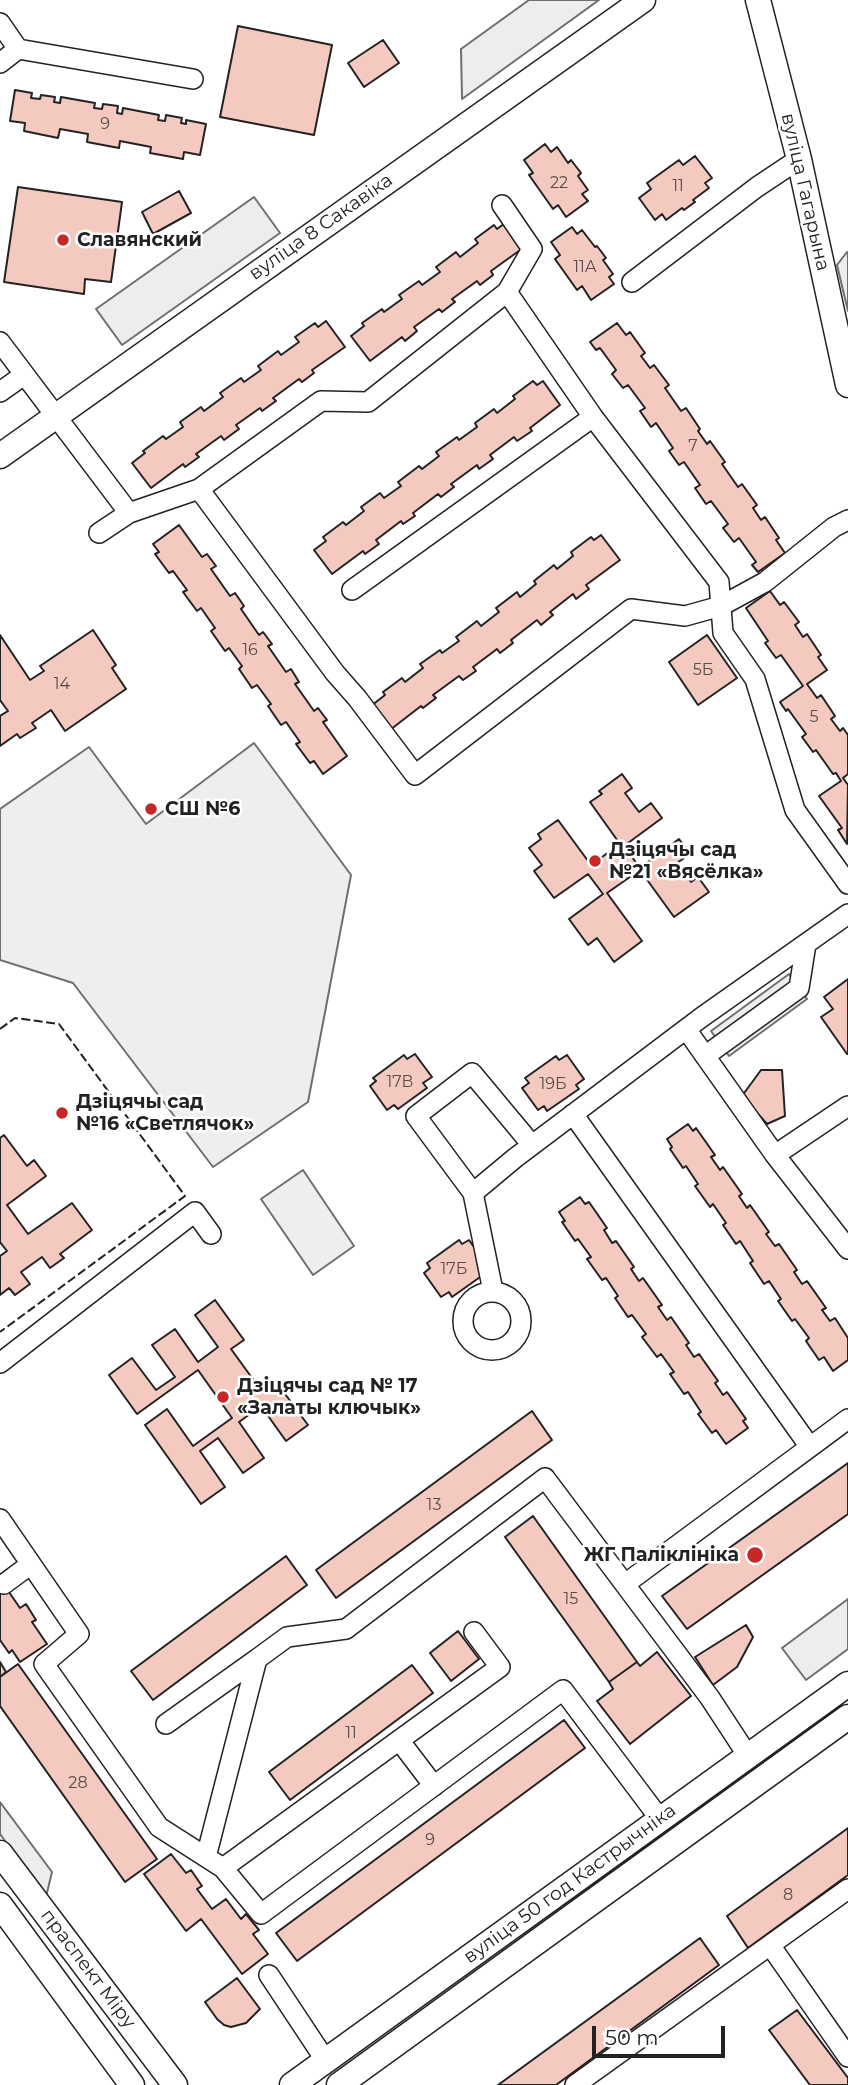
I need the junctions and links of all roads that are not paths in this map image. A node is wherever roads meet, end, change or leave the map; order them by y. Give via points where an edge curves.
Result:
1 (643, 0) edge
2 (758, 0) edge
3 (0, 23) edge
4 (18, 49) junction
5 (0, 63) edge
6 (193, 79) dead end
7 (799, 159) junction
8 (502, 205) dead end
9 (632, 282) dead end
10 (507, 292) junction
11 (0, 342) edge
12 (24, 375) junction
13 (848, 384) edge
14 (0, 392) edge
15 (54, 416) junction
16 (593, 417) junction
17 (0, 456) edge
18 (199, 489) junction
19 (129, 513) junction
20 (848, 520) edge
21 (99, 533) dead end
22 (352, 590) dead end
23 (721, 606) junction
24 (848, 884) edge
25 (848, 914) edge
26 (806, 944) junction
27 (686, 1029) junction
28 (705, 1056) junction
29 (848, 1105) edge
30 (573, 1114) junction
31 (532, 1145) junction
32 (775, 1155) junction
33 (474, 1193) junction
34 (211, 1234) dead end
35 (848, 1249) edge
36 (492, 1292) dead end
37 (0, 1363) edge
38 (848, 1419) edge
39 (810, 1447) junction
40 (0, 1519) edge
41 (31, 1564) junction
42 (4, 1584) dead end
43 (625, 1584) junction
44 (474, 1632) dead end
45 (257, 1659) junction
46 (848, 1684) edge
47 (848, 1717) edge
48 (166, 1724) dead end
49 (399, 1740) junction
50 (748, 1756) junction
51 (434, 1786) junction
52 (660, 1819) junction
53 (0, 1853) edge
54 (206, 1857) junction
55 (223, 1868) junction
56 (848, 1889) edge
57 (0, 1905) edge
58 (770, 1945) junction
59 (269, 1975) dead end
60 (848, 2057) edge
61 (326, 2061) junction
62 (132, 2085) edge
63 (175, 2085) edge
64 (292, 2085) edge
65 (339, 2085) edge
66 (575, 2085) edge

1 - 15 main road, вуліца 8 Сакавіка
2 - 7 main road, вуліца Гагарына
3 - 4 street
4 - 5 street
4 - 6 street
7 - 9 street
7 - 13 main road, вуліца Гагарына
8 - 10 street via 532,249
10 - 16 street
10 - 18 street via 368,402 321,401
11 - 12 street
12 - 14 street
12 - 15 street
15 - 17 main road, вуліца 8 Сакавіка
15 - 19 street
16 - 22 street
16 - 23 street via 719,582
18 - 19 street
18 - 23 street via 415,775 631,609 685,616
19 - 21 street
20 - 23 street via 765,582
23 - 24 street via 723,633 755,679 794,810
25 - 26 street
26 - 27 street
26 - 28 street via 799,988
27 - 28 street
27 - 30 street
28 - 32 street
29 - 32 street
30 - 31 street
30 - 39 street
31 - 33 street
31 - 33 street via 472,1073 416,1116
32 - 35 street
33 - 36 street
34 - 37 street via 195,1212
38 - 39 street
39 - 43 street
40 - 41 street
41 - 42 street
41 - 54 street via 79,1634 44,1664 159,1827
43 - 45 street via 545,1478 346,1629 287,1637
43 - 50 street
44 - 49 street via 500,1667
45 - 48 street
45 - 54 street
46 - 50 main road, вуліца 50 год Кастрычніка
47 - 65 main road, вуліца 50 год Кастрычніка
49 - 51 street
49 - 55 street
50 - 52 main road, вуліца 50 год Кастрычніка
51 - 52 street via 563,1690
51 - 55 street via 261,1914
52 - 61 main road, вуліца 50 год Кастрычніка
53 - 63 main road, праспект Міру
54 - 55 street
56 - 58 street
57 - 62 main road, праспект Міру
58 - 60 street
58 - 66 street
59 - 61 street
61 - 64 main road, вуліца 50 год Кастрычніка

